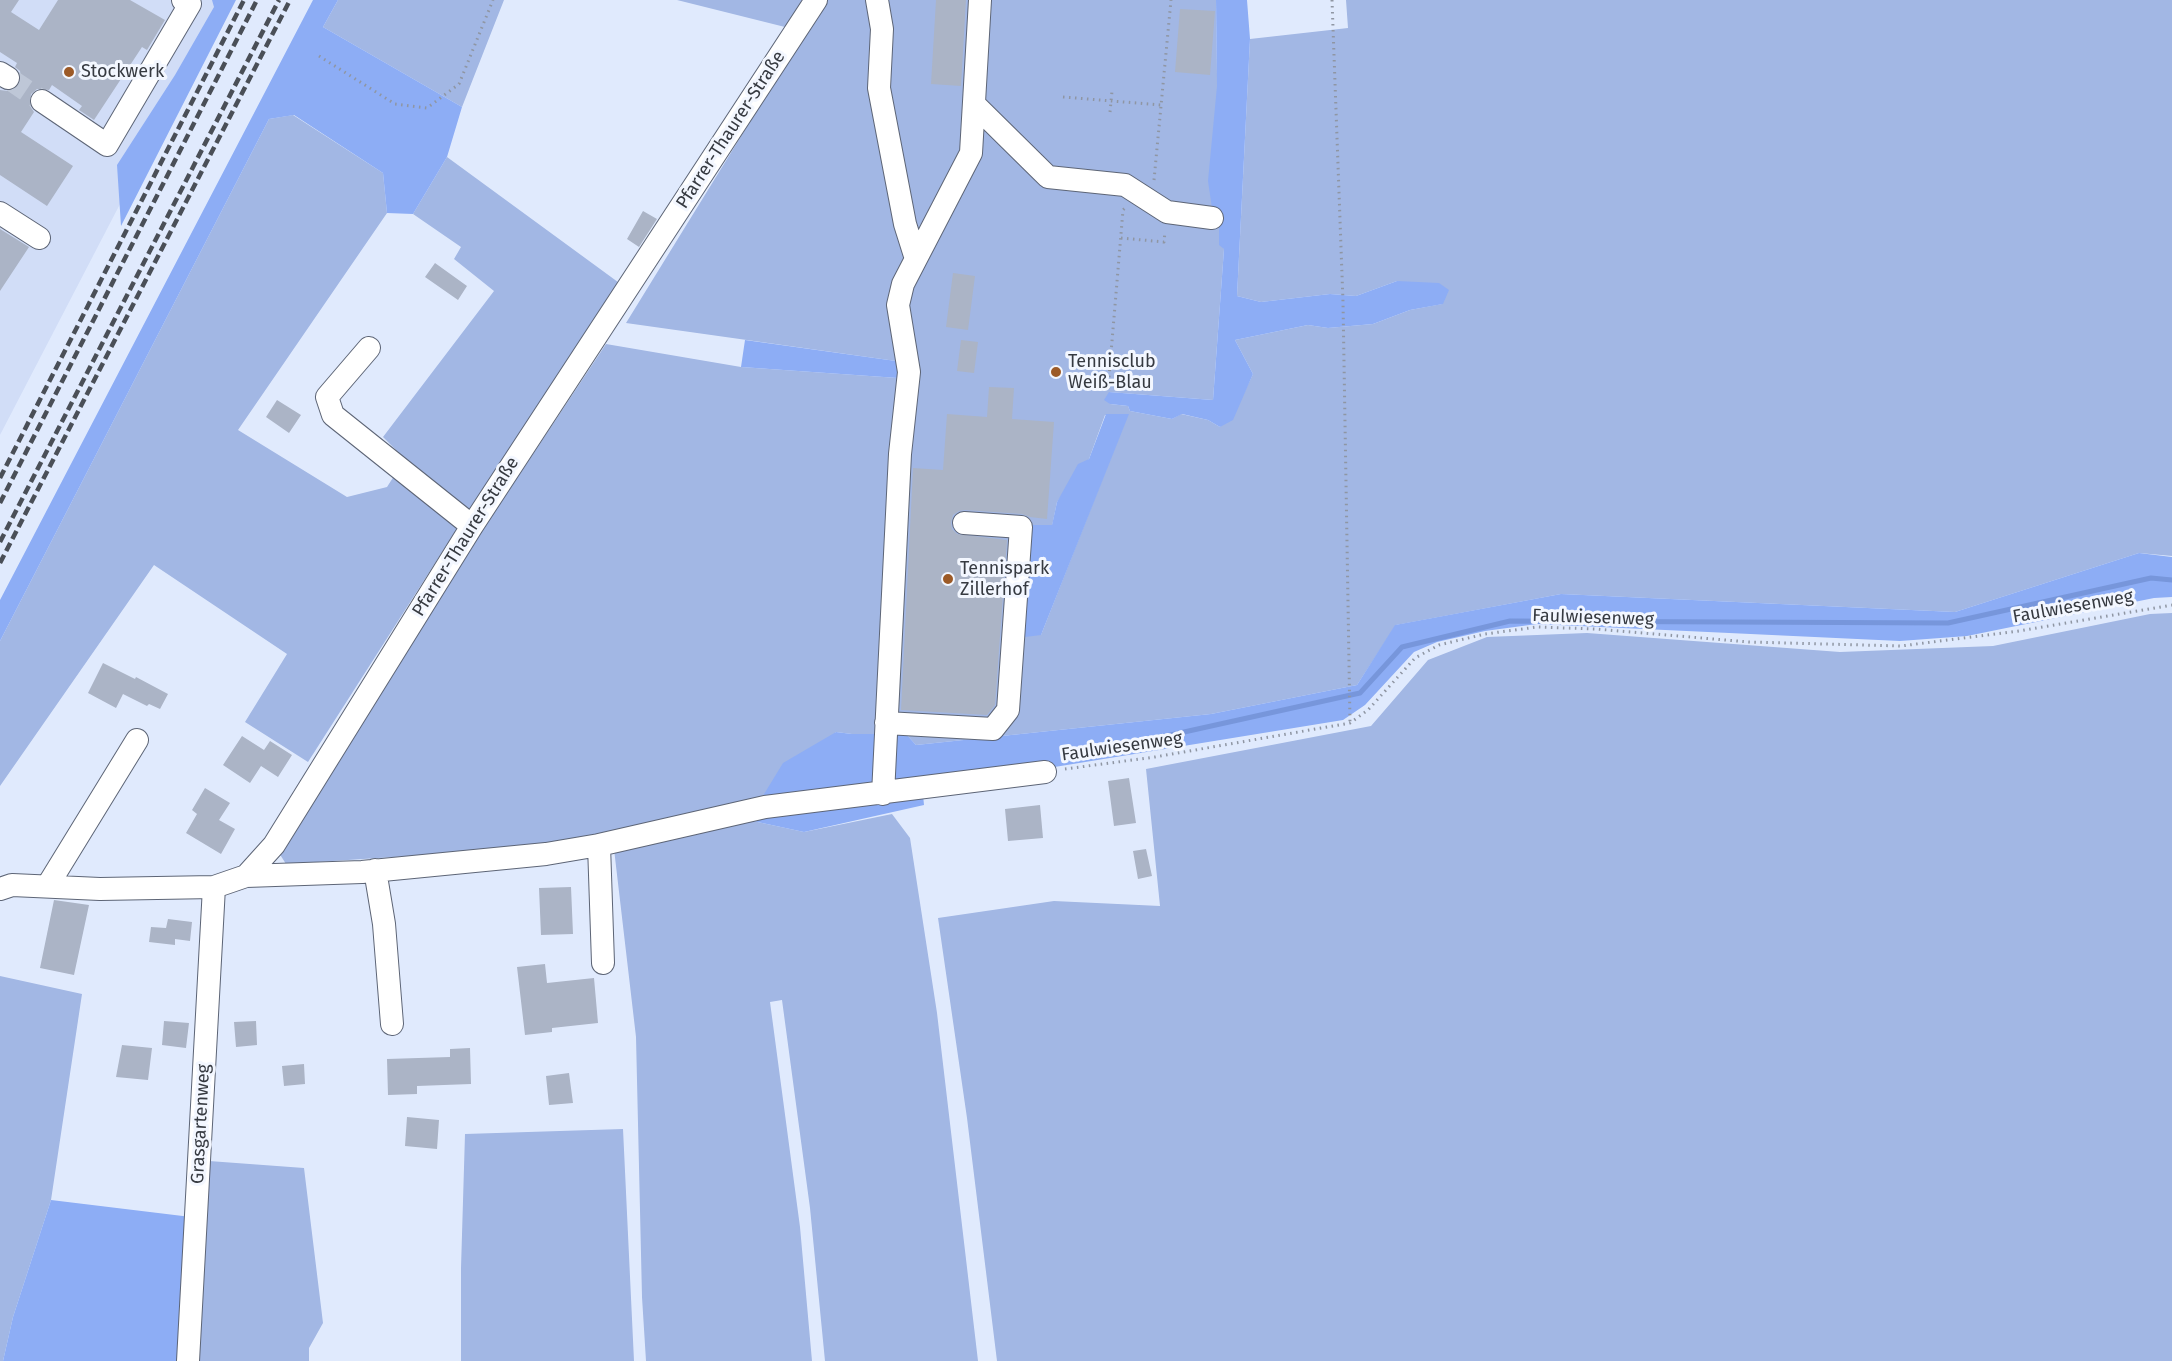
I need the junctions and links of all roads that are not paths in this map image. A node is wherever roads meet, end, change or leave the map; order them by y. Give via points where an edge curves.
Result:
1 (183, 0) edge
2 (816, 0) edge
3 (877, 0) edge
4 (980, 0) edge
5 (42, 101) tunnel mouth
6 (975, 105) junction
7 (0, 213) edge
8 (1212, 218) dead end
9 (39, 238) dead end
10 (916, 259) junction
11 (369, 348) dead end
12 (964, 523) dead end
13 (472, 526) junction
14 (886, 723) junction
15 (137, 740) dead end
16 (1045, 772) road end
17 (883, 794) junction
18 (599, 845) junction
19 (375, 870) junction
20 (246, 876) junction
21 (48, 885) junction
22 (214, 886) junction
23 (6, 887) edge
24 (603, 963) dead end
25 (392, 1024) dead end
26 (188, 1361) edge

1 - 5 street via 190,4 107,145
2 - 13 street, Pfarrer-Thaurer-Straße
3 - 10 street via 882,29 879,88 905,224
4 - 6 street
6 - 8 street via 1048,177 1125,185 1167,212
6 - 10 street via 971,153
7 - 9 street
10 - 14 street via 898,305 909,372 900,454
11 - 13 street via 327,397 333,416
12 - 14 street via 1021,527 1008,710 993,729
13 - 20 street, Pfarrer-Thaurer-Straße via 274,845
14 - 17 street
15 - 21 street
16 - 17 street
17 - 18 street via 765,807
18 - 19 street via 546,854
18 - 24 street
19 - 20 street
19 - 25 street via 384,924
20 - 22 street
21 - 22 street via 100,889
21 - 23 street
22 - 26 street, Grasgartenweg

